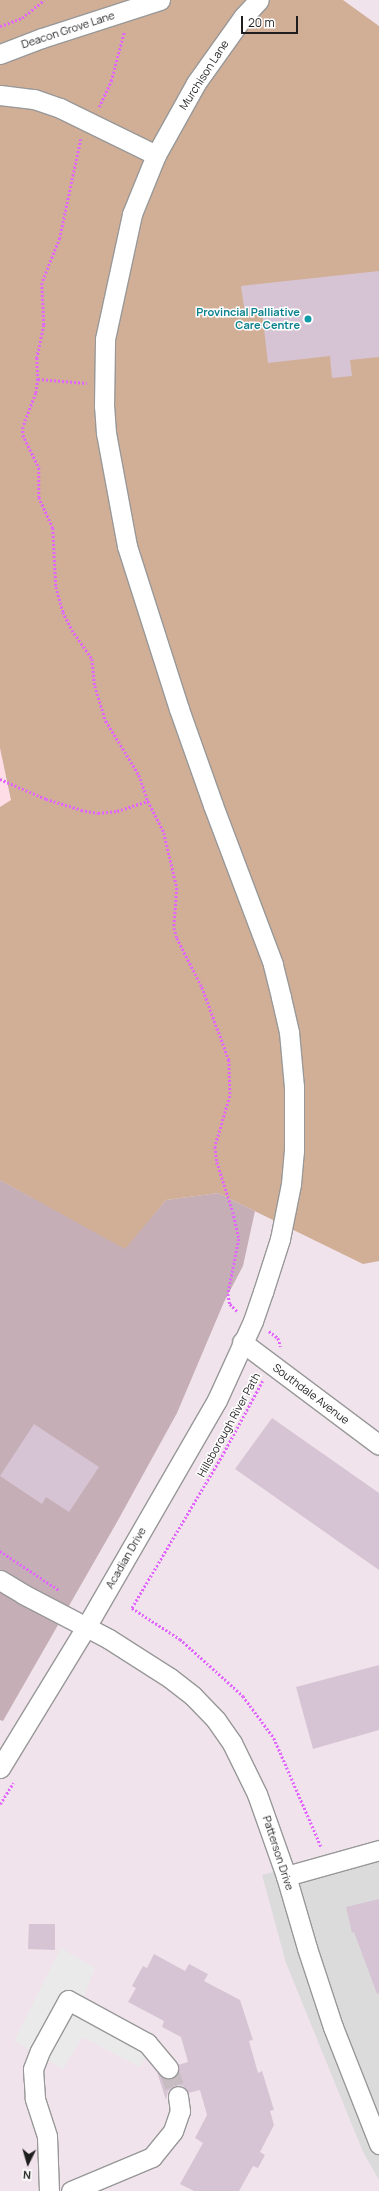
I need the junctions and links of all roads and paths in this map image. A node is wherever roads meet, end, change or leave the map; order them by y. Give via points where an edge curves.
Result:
1 (44, 0) edge
2 (160, 0) edge
3 (259, 0) edge
4 (129, 10) junction
5 (0, 26) edge
6 (0, 54) edge
7 (0, 95) edge
8 (89, 123) junction
9 (156, 155) junction
10 (38, 379) junction
11 (103, 383) junction
12 (0, 779) edge
13 (148, 801) junction
14 (253, 1321) junction
15 (242, 1342) junction
16 (279, 1352) dead end
17 (264, 1379) dead end
18 (379, 1446) edge
19 (0, 1551) edge
20 (0, 1580) edge
21 (64, 1593) dead end
22 (86, 1627) junction
23 (0, 1768) edge
24 (321, 1846) dead end
25 (379, 1850) edge
26 (286, 1876) junction
27 (168, 2068) tunnel mouth
28 (178, 2096) tunnel mouth
29 (379, 2144) edge
30 (49, 2191) edge
31 (71, 2191) edge

1 - 5 path via 22,18
2 - 4 street, Deacon Grove Lane
3 - 9 street, Murchison Lane via 243,17 196,83
4 - 6 street, Deacon Grove Lane
4 - 8 path via 111,81
7 - 8 street via 34,99 60,108
8 - 9 street
8 - 10 path via 82,135 60,238 42,283 44,325 37,358
9 - 11 street, Murchison Lane via 132,214 105,339
10 - 11 path via 79,384
10 - 13 path via 36,393 23,427 23,435 39,468 39,497 53,528 58,597 72,630 92,659 95,686 106,721 139,775
11 - 14 street, Acadian Drive via 106,433 127,546 152,628 213,806 273,964 290,1032 294,1087 291,1184 280,1239
12 - 13 path via 46,799 98,813 117,811
13 - 14 path via 164,834 174,869 177,888 174,928 176,938 202,987 229,1060 230,1096 215,1147 238,1239 228,1294 230,1304
14 - 15 street, Acadian Drive
14 - 16 path via 278,1338 282,1348
15 - 18 street, Southdale Avenue
15 - 22 street, Acadian Drive via 217,1400
17 - 24 path, Hillsborough River Path via 132,1608 180,1639 243,1696 274,1738
19 - 21 path
20 - 22 street
22 - 23 street, Acadian Drive
22 - 26 street, Patterson Drive via 170,1678 193,1696 216,1720 246,1767
25 - 26 street
26 - 29 street, Patterson Drive via 333,2027
27 - 30 street via 147,2043 68,2000 33,2069 35,2098 47,2136
28 - 31 street via 180,2111 173,2131 152,2157

